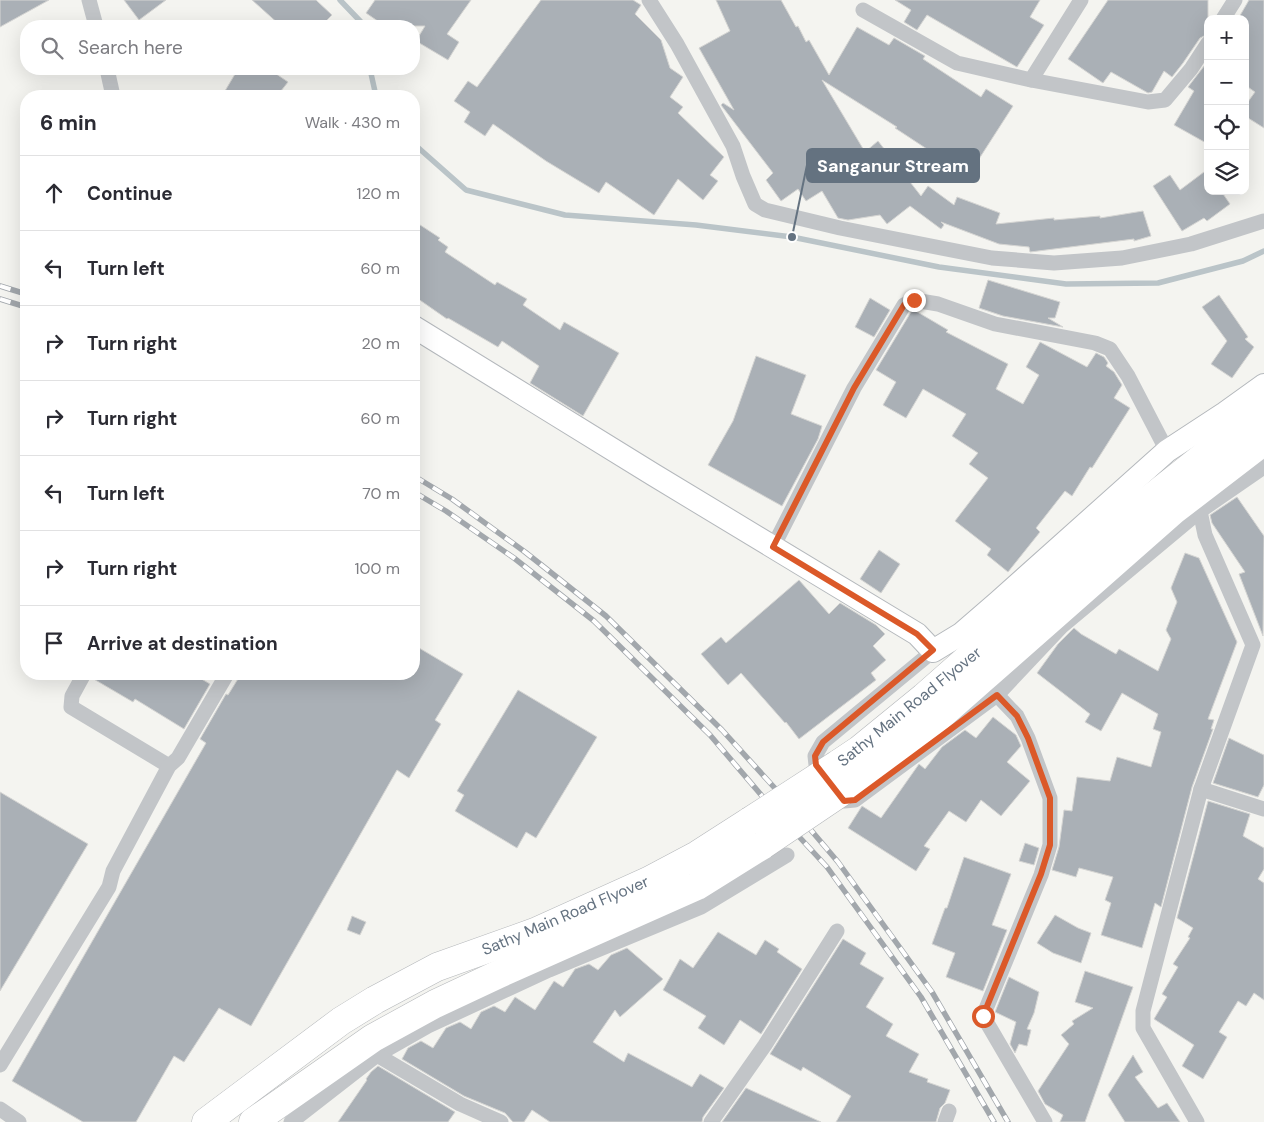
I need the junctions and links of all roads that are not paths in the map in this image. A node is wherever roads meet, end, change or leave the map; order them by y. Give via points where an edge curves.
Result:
1 (89, 0) edge
2 (649, 0) edge
3 (1081, 0) edge
4 (1235, 0) edge
5 (863, 10) dead end
6 (1226, 15) edge
7 (94, 20) edge
8 (1204, 49) edge
9 (108, 75) edge
10 (1031, 80) junction
11 (111, 90) edge
12 (1264, 221) edge
13 (420, 331) edge
14 (1262, 395) edge
15 (1264, 441) edge
16 (1167, 451) junction
17 (1264, 467) edge
18 (1200, 511) junction
19 (773, 547) junction
20 (1260, 644) edge
21 (933, 650) junction
22 (81, 680) edge
23 (224, 680) edge
24 (997, 695) junction
25 (169, 766) junction
26 (1200, 789) junction
27 (1264, 809) edge
28 (787, 855) dead end
29 (837, 931) dead end
30 (377, 1055) junction
31 (0, 1065) edge
32 (0, 1109) edge
33 (19, 1122) edge
34 (206, 1122) edge
35 (253, 1122) edge
36 (291, 1122) edge
37 (501, 1122) edge
38 (711, 1122) edge
39 (1045, 1122) edge
40 (1197, 1122) edge

1 - 7 street
2 - 12 street via 733,146 755,204 765,210 992,258 1054,263 1122,258 1191,244
3 - 10 street
4 - 6 street
5 - 10 street via 957,63
8 - 10 street via 1165,100 1148,102
9 - 11 street
13 - 19 street
14 - 16 street
14 - 34 highway, Sathy Main Road Flyover, bridge via 1214,448 1136,510 924,697 859,750 697,855 648,881 535,932 437,967 375,1000
15 - 35 highway, Sathy Main Road Flyover, bridge via 1173,511 922,732 764,845 697,886 435,1004 373,1038
16 - 19 street via 1110,349 1095,343 994,324 938,304 914,300 904,305 854,388
16 - 21 street via 991,609 961,634
17 - 18 street
18 - 20 street via 1205,535
18 - 24 street via 1061,627
19 - 21 street via 917,634
20 - 26 street
21 - 24 street via 823,742 815,756 816,765 844,801 855,800
22 - 25 street via 72,696 71,707
23 - 25 street via 178,758
24 - 39 street via 1017,716 1050,798 1050,845 983,1016
25 - 31 street via 113,871 110,887
26 - 27 street
26 - 40 street via 1144,1011 1143,1028
28 - 30 street via 701,907 549,970 428,1026
29 - 38 street via 765,1045
30 - 36 street
30 - 37 street via 460,1104
32 - 33 street

